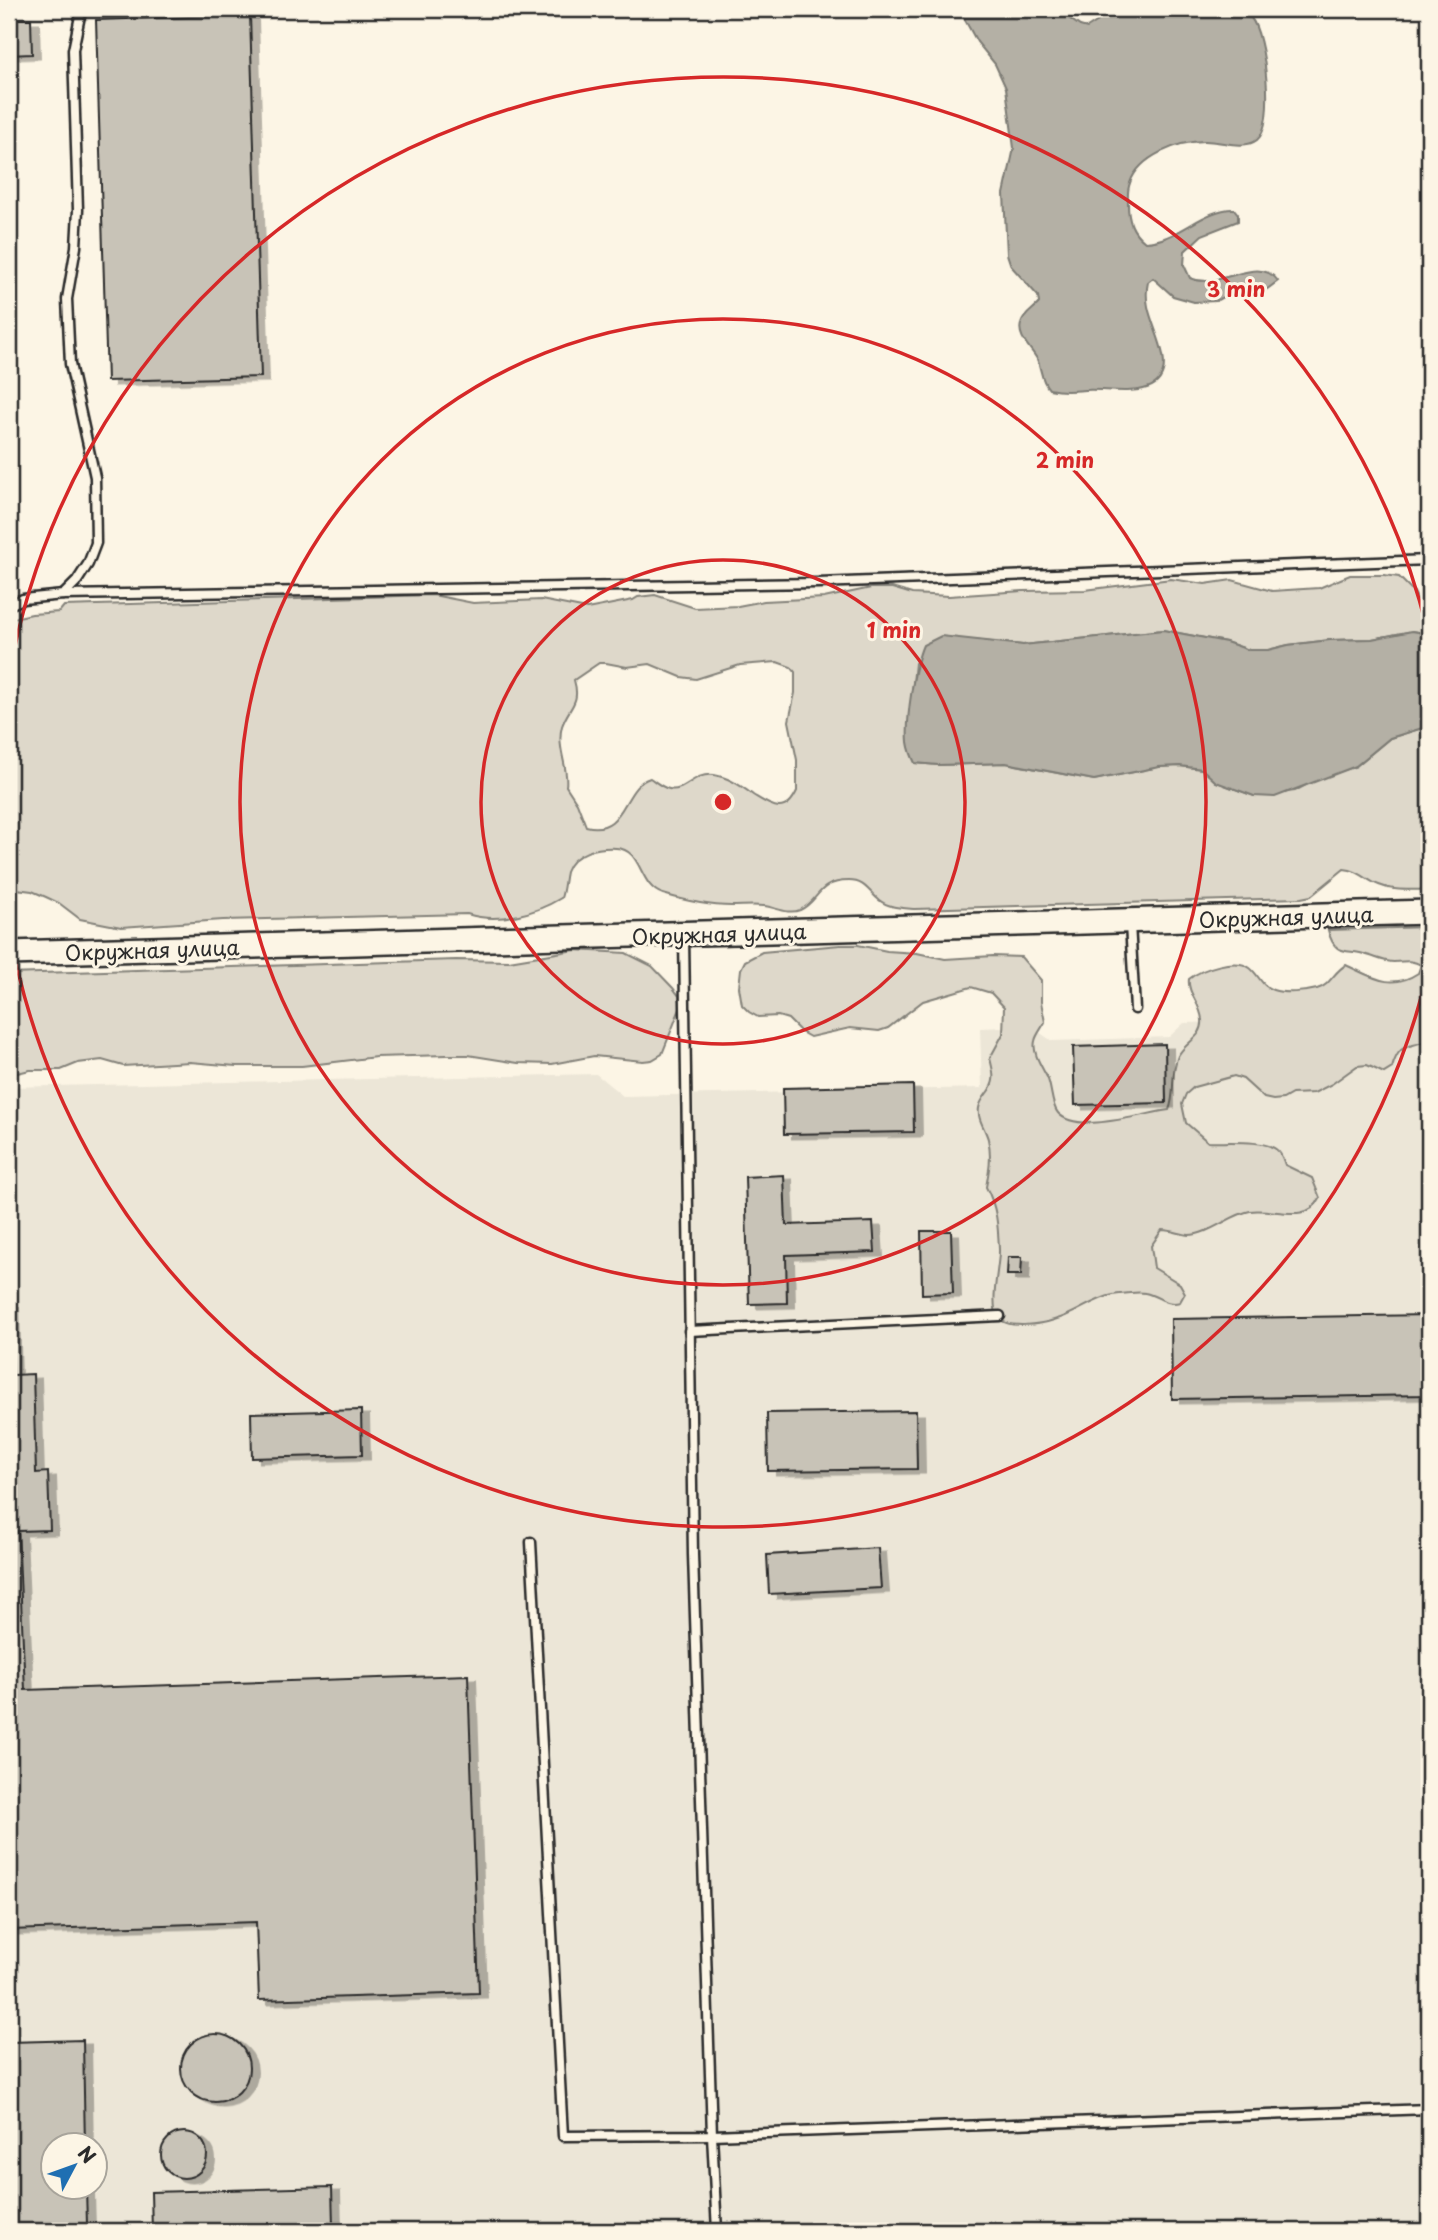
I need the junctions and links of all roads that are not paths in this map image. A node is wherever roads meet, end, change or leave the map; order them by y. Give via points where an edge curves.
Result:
1 (84, 9) edge
2 (1429, 560) edge
3 (63, 595) junction
4 (9, 605) edge
5 (1429, 912) edge
6 (1130, 921) junction
7 (684, 934) junction
8 (9, 953) edge
9 (1135, 1009) dead end
10 (1000, 1316) dead end
11 (689, 1331) junction
12 (531, 1542) dead end
13 (1429, 2109) edge
14 (712, 2135) junction
15 (717, 2231) edge

1 - 3 lane via 73,50 78,210 67,299 70,364 95,477 96,543 82,572
2 - 3 lane via 818,583
3 - 4 lane
5 - 6 main road, Окружная улица
6 - 7 main road, Окружная улица
6 - 9 lane
7 - 8 main road, Окружная улица
7 - 11 lane
10 - 11 lane
11 - 14 lane
12 - 14 lane via 563,2136
13 - 14 lane
14 - 15 lane

